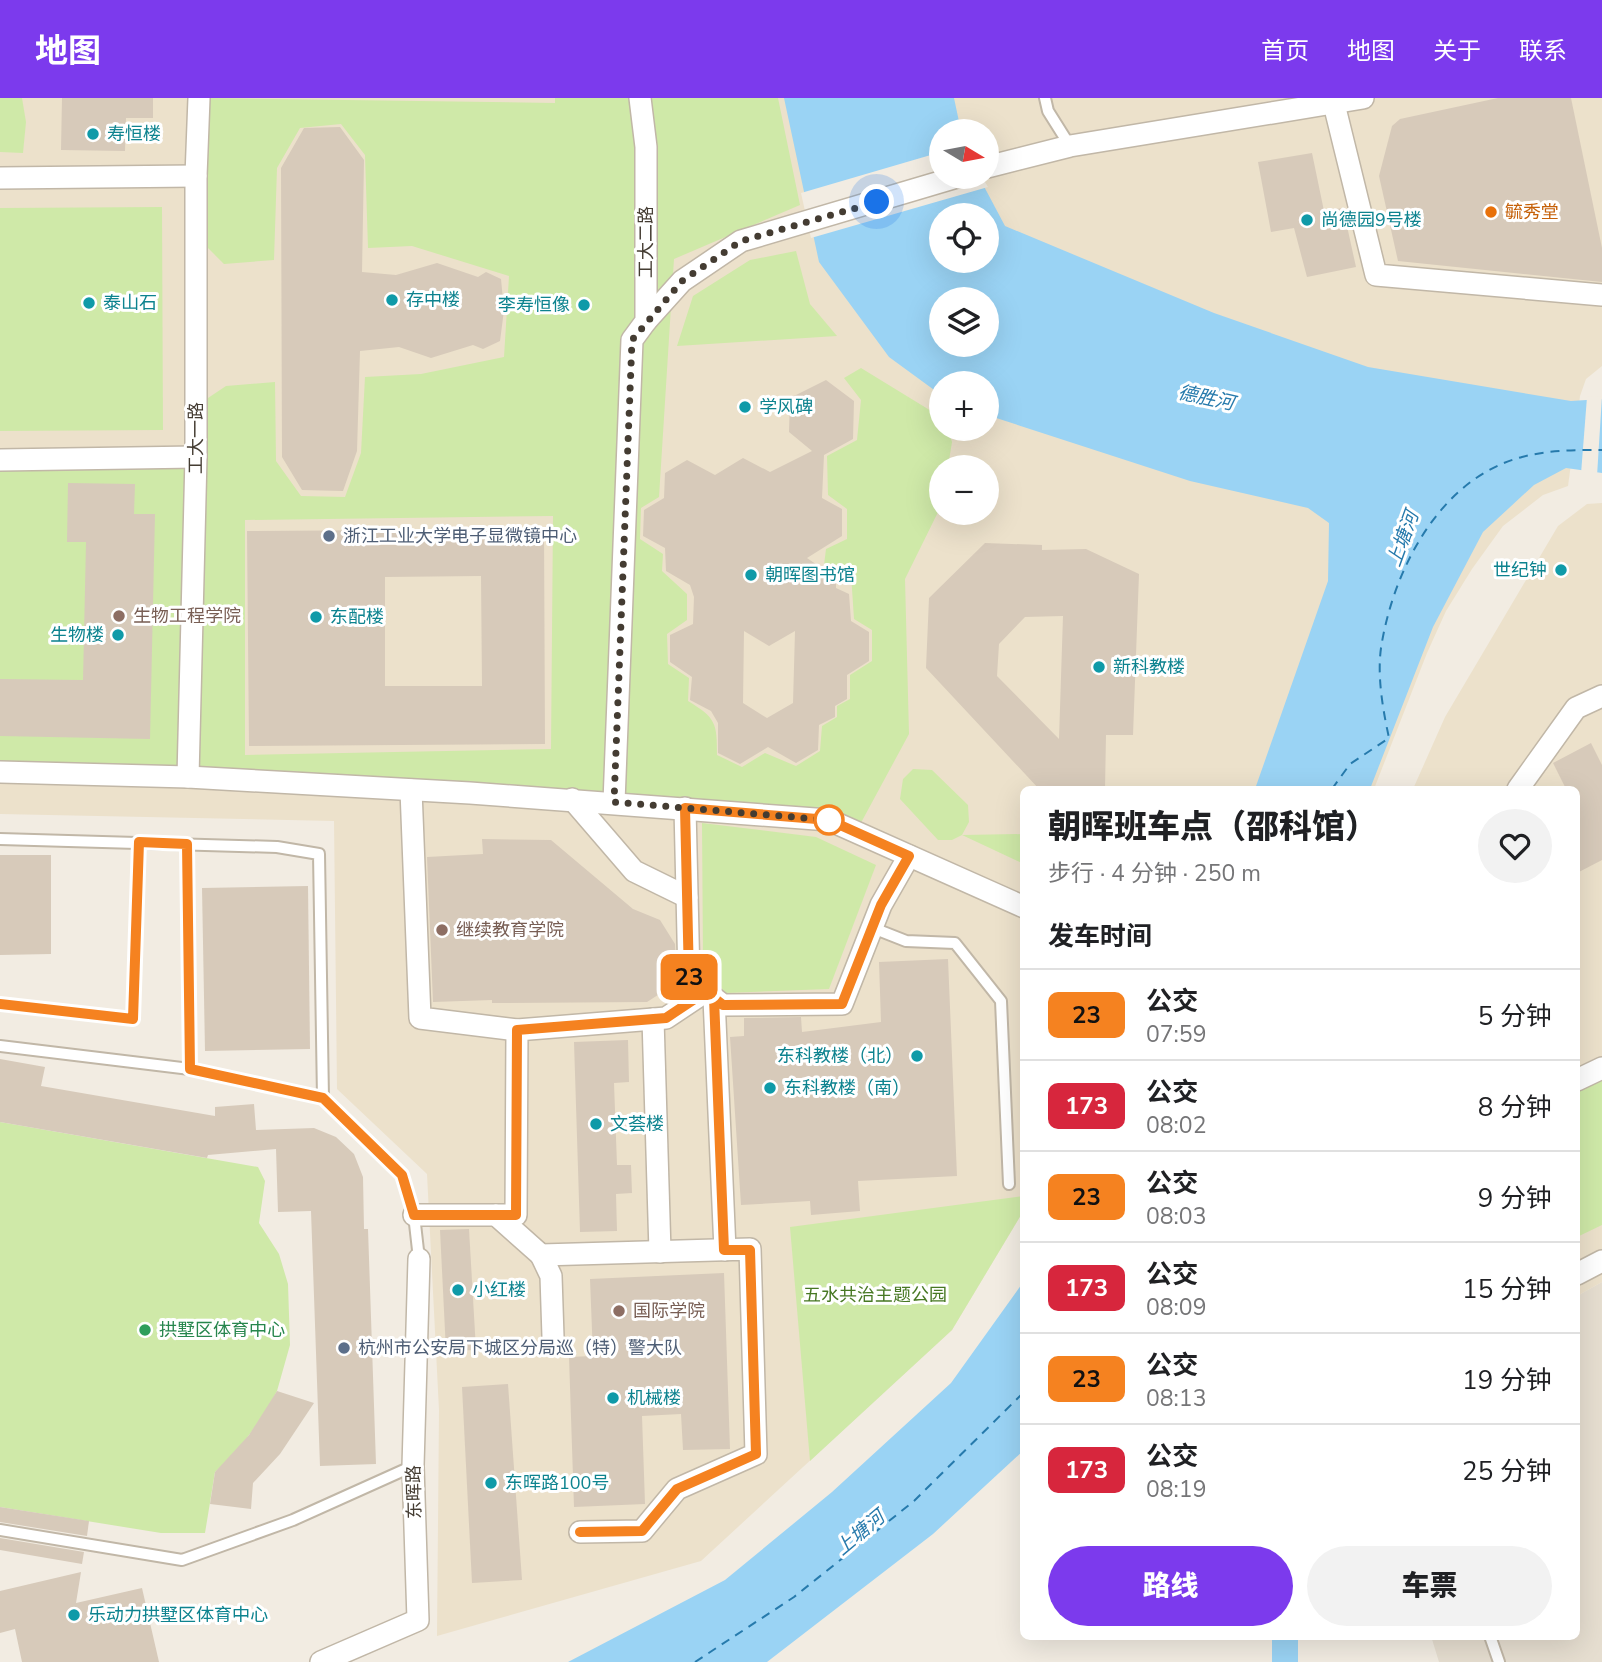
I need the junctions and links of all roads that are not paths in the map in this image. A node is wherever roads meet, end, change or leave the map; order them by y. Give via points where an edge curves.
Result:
1 (199, 98) edge
2 (640, 98) edge
3 (1045, 98) edge
4 (1363, 98) edge
5 (1334, 104) junction
6 (1070, 146) junction
7 (999, 164) edge
8 (196, 176) junction
9 (0, 178) edge
10 (929, 186) edge
11 (1602, 295) edge
12 (646, 321) junction
13 (196, 457) junction
14 (0, 460) edge
15 (1602, 696) edge
16 (0, 772) edge
17 (188, 777) junction
18 (1520, 786) edge
19 (411, 790) junction
20 (572, 799) junction
21 (614, 802) junction
22 (685, 808) junction
23 (0, 839) edge
24 (139, 842) junction
25 (187, 844) junction
26 (909, 856) junction
27 (687, 897) junction
28 (1020, 905) edge
29 (873, 928) junction
30 (709, 995) junction
31 (0, 1004) edge
32 (653, 1019) junction
33 (517, 1030) junction
34 (0, 1046) edge
35 (1602, 1068) edge
36 (190, 1069) junction
37 (1580, 1079) edge
38 (323, 1098) junction
39 (1009, 1184) dead end
40 (414, 1215) junction
41 (496, 1215) junction
42 (724, 1250) junction
43 (660, 1252) junction
44 (541, 1255) junction
45 (419, 1259) joint
46 (1602, 1261) edge
47 (1580, 1272) edge
48 (553, 1337) dead end
49 (413, 1466) junction
50 (0, 1531) edge
51 (580, 1532) dead end
52 (1491, 1640) edge
53 (321, 1662) edge
54 (1499, 1662) edge

1 - 8 street, 工大一路
2 - 12 street, 工大二路 via 646,147
3 - 6 lane
4 - 5 street
5 - 6 street
5 - 11 street via 1376,275
6 - 7 street
8 - 9 street
8 - 13 street, 工大一路
10 - 12 street via 741,241 682,281
12 - 21 street, 工大二路 via 632,340
13 - 14 street
13 - 17 street, 工大一路
15 - 18 street via 1576,708
16 - 17 street
17 - 19 street
19 - 20 street
19 - 33 street via 420,1018
20 - 21 street
20 - 27 street via 634,871
21 - 22 street
22 - 26 street via 829,820
22 - 27 street
23 - 24 lane
24 - 25 lane
24 - 31 lane via 133,1019
25 - 36 lane
25 - 38 lane via 277,847 319,854
26 - 28 street
26 - 29 street
27 - 30 street via 689,979
29 - 30 street via 842,1004 723,1005
29 - 39 lane via 906,941 955,943 1001,1001
30 - 32 street via 666,1018
30 - 42 street
32 - 33 street
32 - 43 street
33 - 41 street via 516,1215
34 - 36 lane
35 - 37 street
36 - 38 lane
38 - 40 lane via 402,1175
40 - 41 street
40 - 45 lane
41 - 44 street
42 - 43 street
42 - 51 street via 750,1250 756,1454 677,1489 642,1531
43 - 44 street
44 - 48 street via 551,1276
45 - 49 street, 东晖路
46 - 47 street
49 - 50 lane via 293,1520 182,1560
49 - 53 street, 东晖路 via 418,1620
52 - 54 lane

